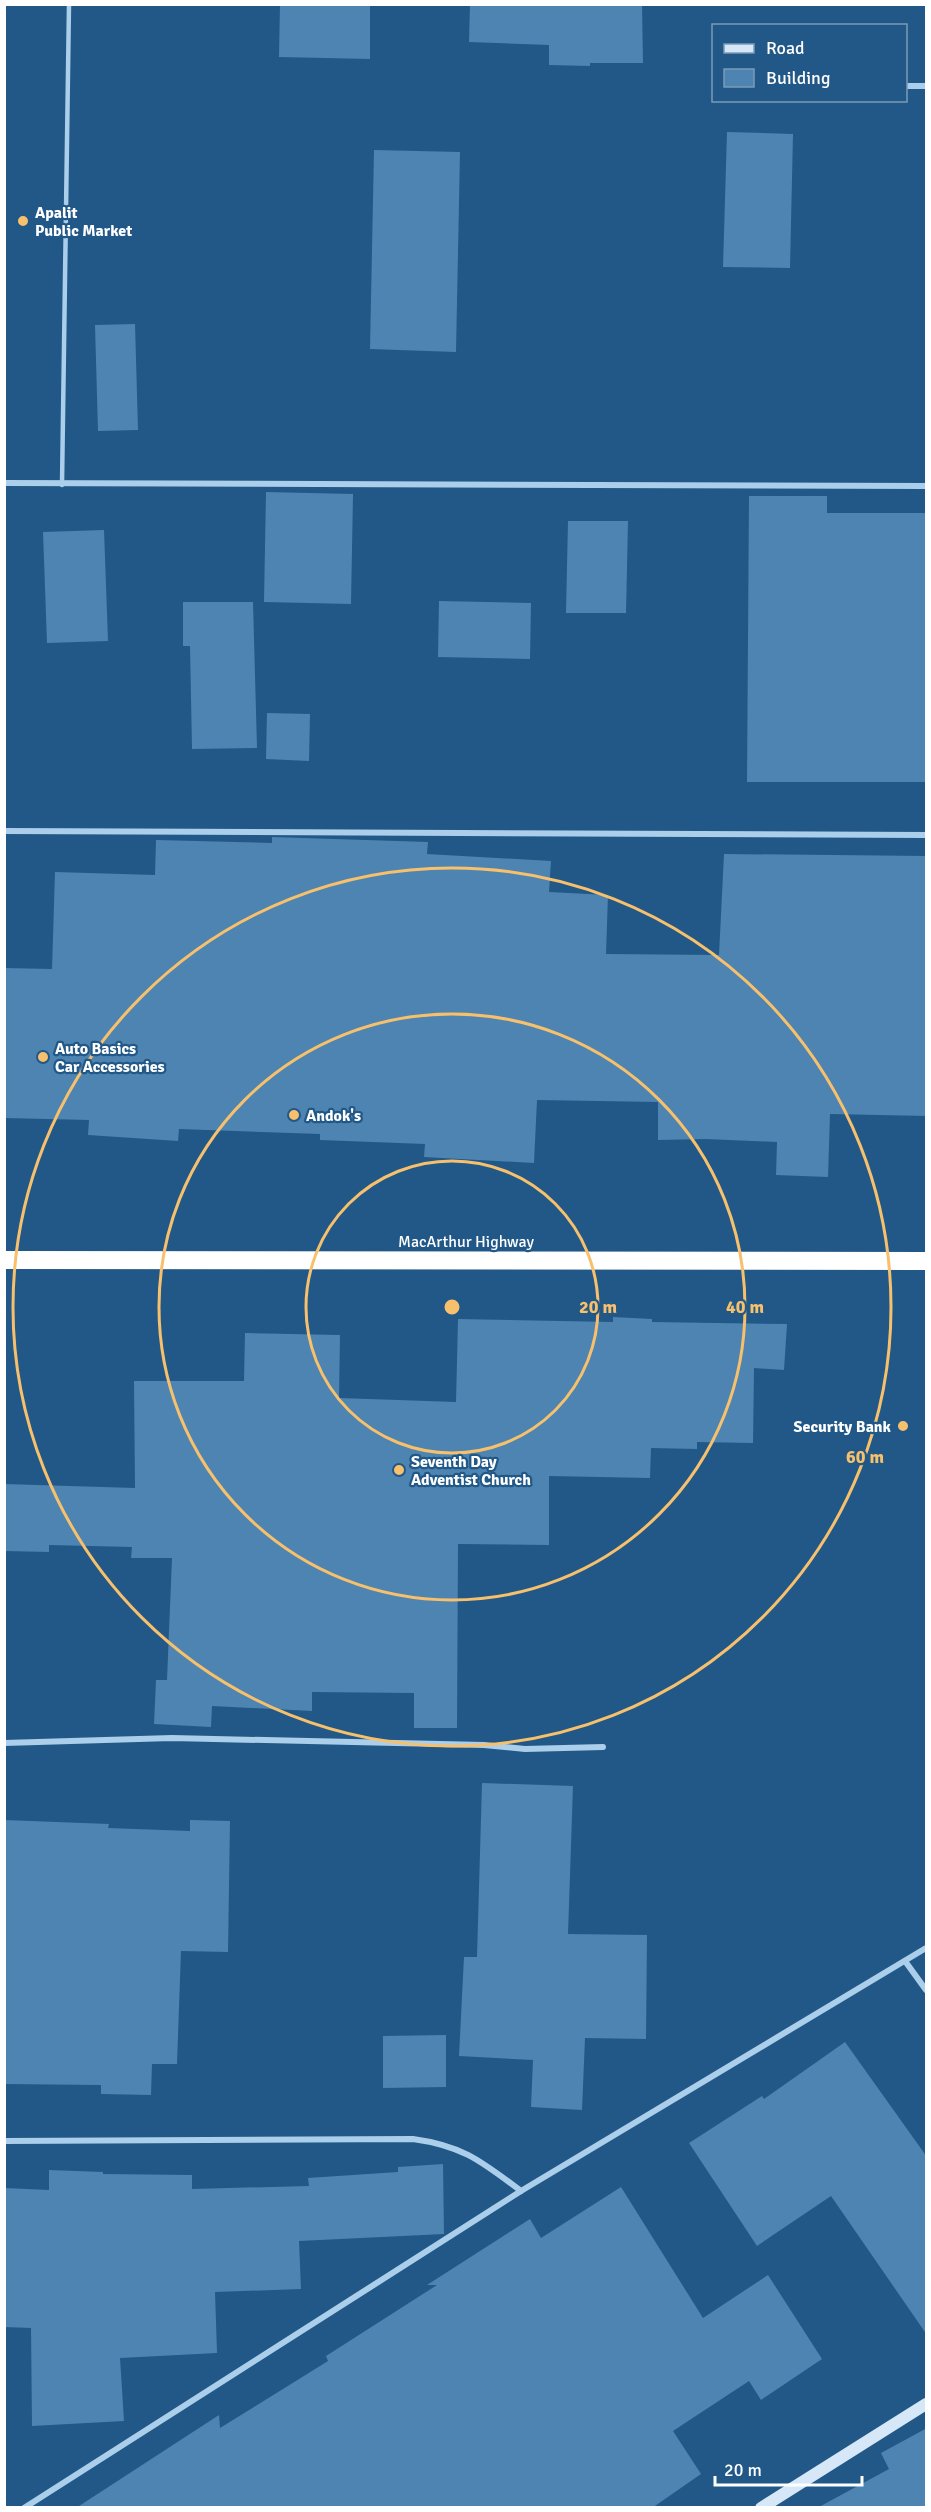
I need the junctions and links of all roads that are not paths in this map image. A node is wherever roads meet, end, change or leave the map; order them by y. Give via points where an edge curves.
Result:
1 (69, 4) edge
2 (907, 86) edge
3 (927, 86) edge
4 (4, 483) edge
5 (62, 485) junction
6 (927, 486) edge
7 (4, 831) edge
8 (927, 835) edge
9 (4, 1260) edge
10 (927, 1261) edge
11 (4, 1743) edge
12 (603, 1747) dead end
13 (927, 1948) edge
14 (905, 1961) junction
15 (927, 1989) edge
16 (4, 2141) edge
17 (521, 2191) junction
18 (927, 2404) edge
19 (24, 2508) edge
20 (760, 2508) edge

1 - 5 lane
2 - 3 street
4 - 5 street
5 - 6 street
7 - 8 street
9 - 10 highway, MacArthur Highway
11 - 12 street via 172,1738 525,1749
13 - 14 street
14 - 15 street
14 - 17 street
16 - 17 street via 413,2139 443,2143 471,2154
17 - 19 street
18 - 20 street

